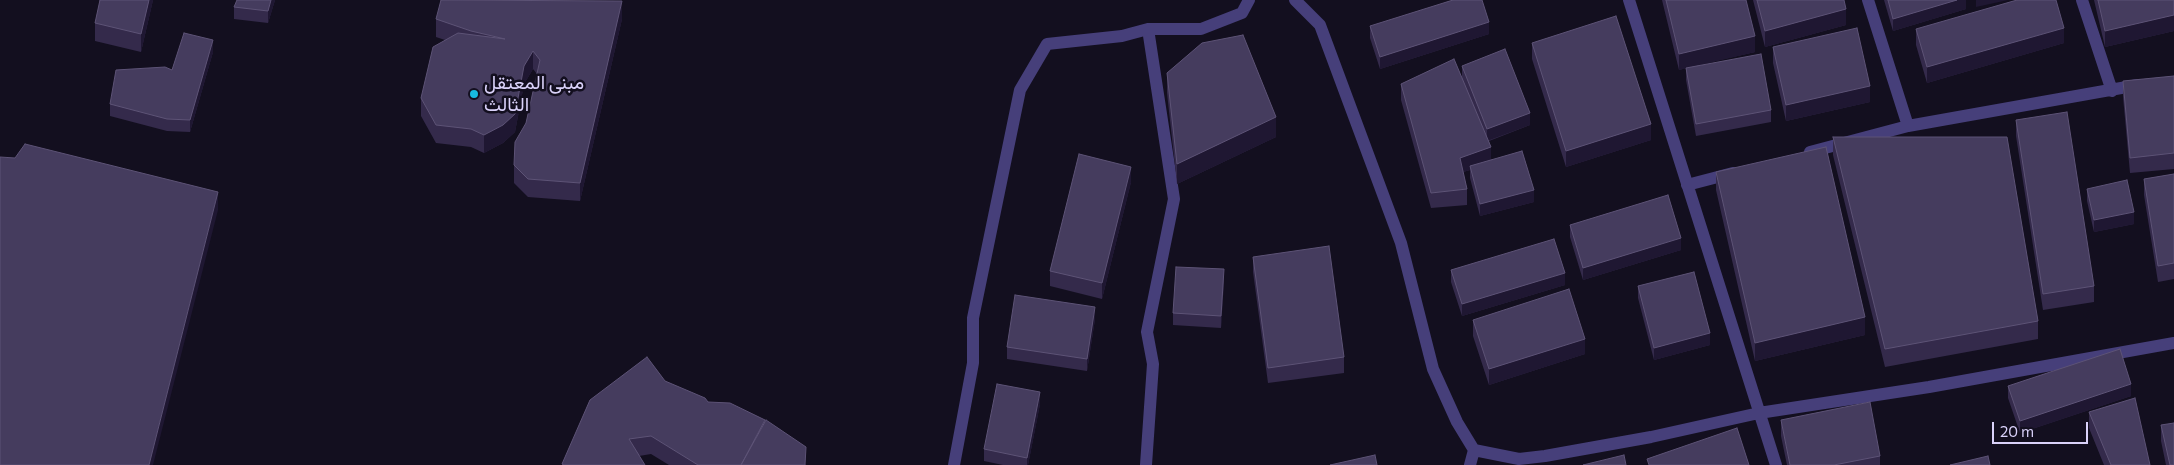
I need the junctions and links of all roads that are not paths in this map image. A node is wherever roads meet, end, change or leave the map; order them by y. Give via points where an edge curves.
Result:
1 (1249, 0) edge
2 (1295, 0) edge
3 (1629, 0) edge
4 (1868, 0) edge
5 (2082, 0) edge
6 (1148, 29) junction
7 (2147, 84) edge
8 (2112, 90) junction
9 (1908, 126) junction
10 (1802, 154) edge
11 (1745, 170) edge
12 (1687, 185) junction
13 (2174, 343) edge
14 (1759, 413) junction
15 (1474, 450) junction
16 (954, 465) edge
17 (1146, 465) edge
18 (1470, 465) edge
19 (1776, 465) edge

1 - 6 street via 1242,13 1201,29
2 - 15 street via 1320,25 1401,243 1433,369 1457,422
3 - 12 street
4 - 9 street
5 - 8 street
6 - 16 street via 1122,36 1047,44 1020,90 973,318 973,363
6 - 17 street via 1174,199 1147,332 1153,364
7 - 8 street
8 - 9 street
9 - 10 street
11 - 12 street
12 - 14 street
13 - 14 street
14 - 15 street via 1651,438 1519,459
14 - 19 street
15 - 18 street

